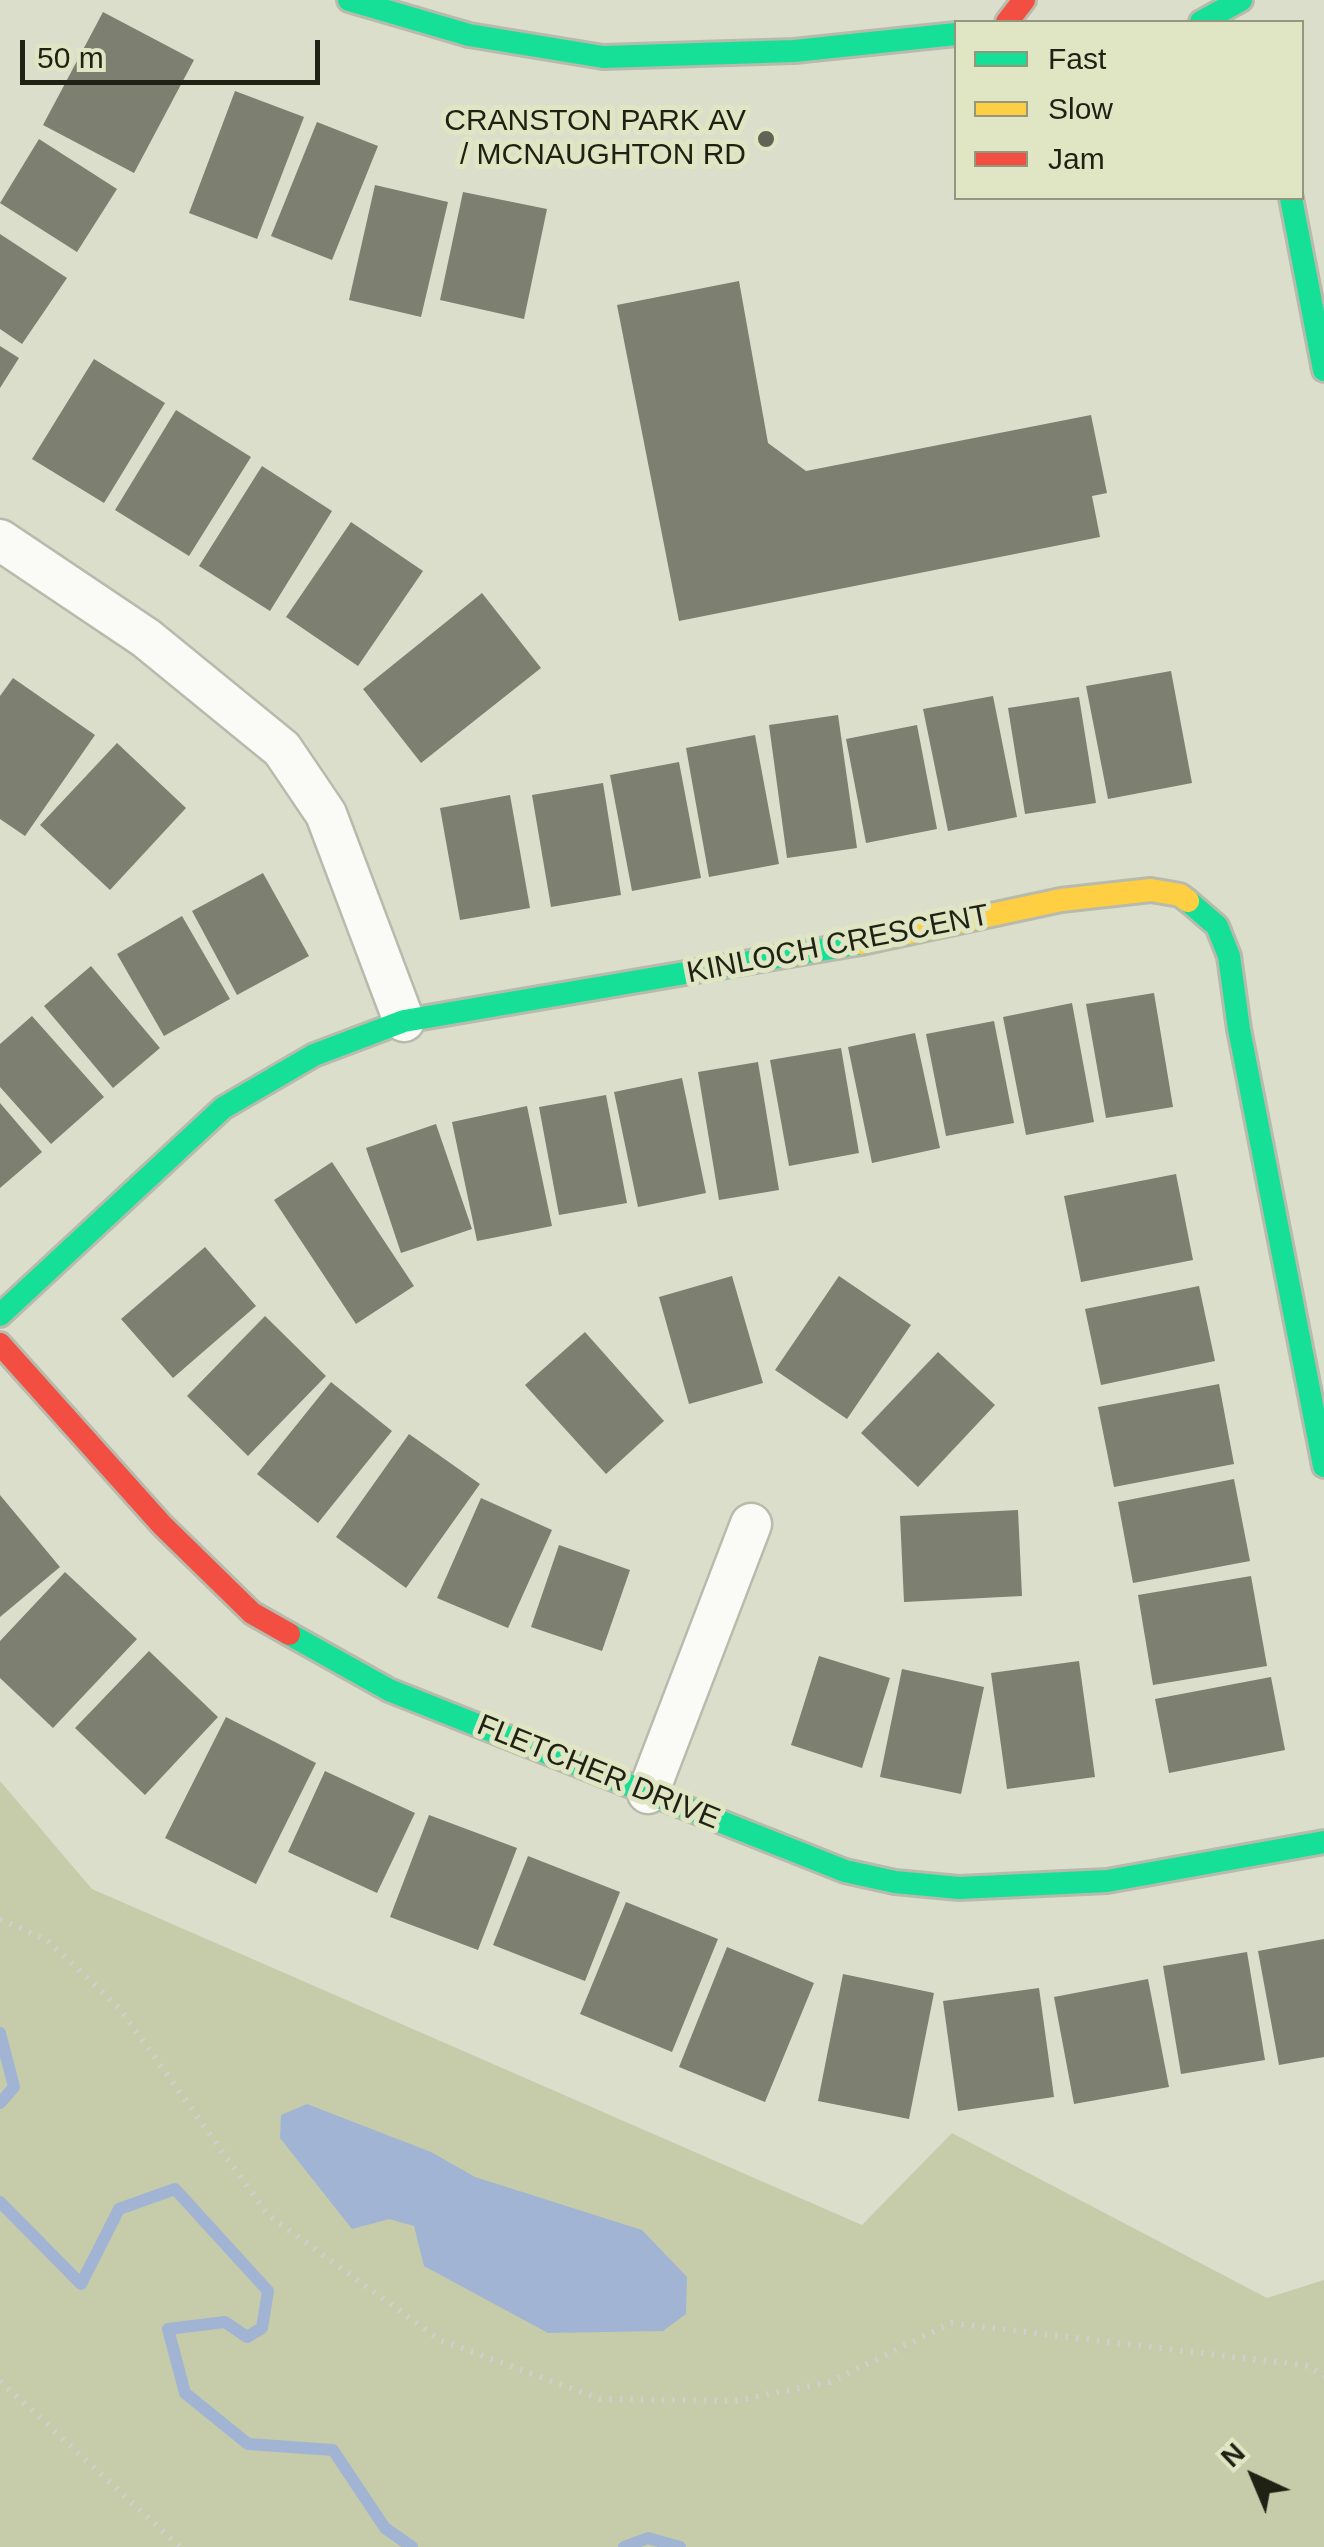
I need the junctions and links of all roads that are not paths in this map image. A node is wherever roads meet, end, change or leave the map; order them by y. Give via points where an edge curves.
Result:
1 (348, 0) edge
2 (1240, 0) edge
3 (1205, 20) edge
4 (954, 34) edge
5 (1291, 200) edge
6 (1324, 370) edge
7 (0, 540) edge
8 (404, 1020) junction
9 (0, 1315) edge
10 (0, 1344) edge
11 (1324, 1466) edge
12 (750, 1524) dead end
13 (648, 1792) junction
14 (1324, 1842) edge

1 - 4 street via 468,35 603,56 794,50
2 - 3 street
5 - 6 street
7 - 8 street via 146,638 282,749 326,814
8 - 9 street, KINLOCH CRESCENT via 314,1055 223,1108
8 - 11 street, KINLOCH CRESCENT via 843,947 1061,900 1150,890 1180,895 1217,926 1228,956
10 - 13 street, FLETCHER DRIVE via 162,1525 252,1613 389,1690
12 - 13 street
13 - 14 street, FLETCHER DRIVE via 844,1871 958,1888 1107,1881

